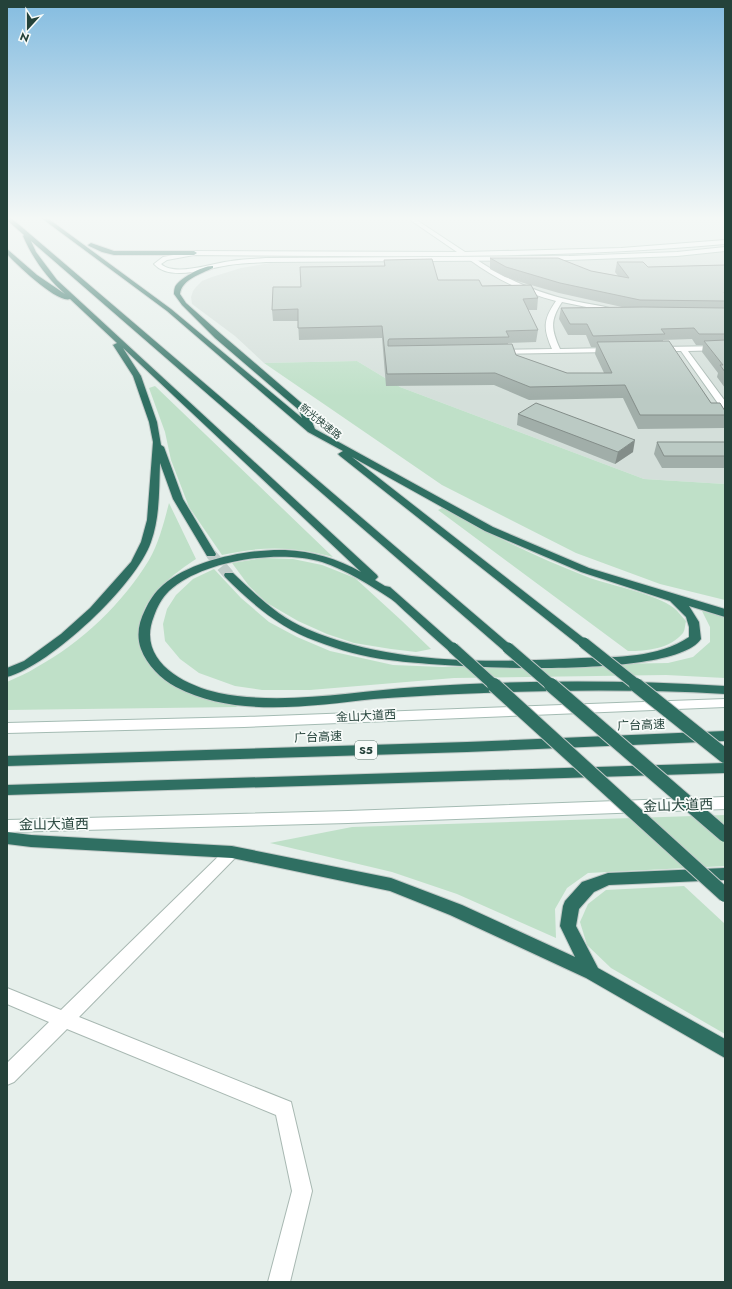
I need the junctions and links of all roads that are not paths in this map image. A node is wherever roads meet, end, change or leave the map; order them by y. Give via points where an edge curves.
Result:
1 (35, 277) edge
2 (52, 277) edge
3 (78, 277) edge
4 (125, 277) edge
5 (189, 277) edge
6 (498, 277) edge
7 (560, 300) junction
8 (83, 306) junction
9 (618, 311) edge
10 (109, 332) junction
11 (683, 348) junction
12 (725, 348) edge
13 (651, 349) edge
14 (620, 350) edge
15 (557, 351) junction
16 (486, 353) edge
17 (722, 398) edge
18 (725, 407) edge
19 (311, 430) junction
20 (157, 442) junction
21 (211, 554) tunnel mouth
22 (229, 575) tunnel mouth
23 (392, 595) junction
24 (669, 597) junction
25 (725, 613) edge
26 (7, 673) edge
27 (725, 690) edge
28 (725, 703) edge
29 (7, 728) edge
30 (725, 736) edge
31 (725, 756) edge
32 (7, 761) edge
33 (725, 768) edge
34 (7, 790) edge
35 (725, 803) edge
36 (7, 826) edge
37 (725, 835) edge
38 (7, 838) edge
39 (232, 852) junction
40 (725, 874) edge
41 (725, 895) edge
42 (592, 973) junction
43 (7, 996) edge
44 (63, 1019) junction
45 (725, 1049) edge
46 (7, 1076) edge
47 (279, 1282) edge

1 - 8 highway via 56,292
2 - 8 highway
3 - 37 highway, bridge
4 - 19 highway, 新光快速路 via 169,310
5 - 19 highway via 178,287 177,294 184,304 303,409
6 - 7 street
7 - 9 street
7 - 15 street via 550,313 549,321 549,335
8 - 10 highway
10 - 20 highway via 137,376
10 - 23 highway
11 - 12 street
11 - 13 street
11 - 17 street
14 - 15 street
15 - 16 street
17 - 18 street
19 - 24 highway via 489,529 586,570
19 - 31 highway, 新光快速路, bridge
20 - 21 highway via 178,499
20 - 26 highway via 152,520 146,542 136,562 94,611 65,637 28,664
22 - 24 highway via 275,616 301,631 336,643 387,656 503,665 633,659 665,654 685,647 695,639 696,628 692,617
23 - 27 highway via 353,571 332,562 289,552 268,552 217,563 169,586 152,606 143,630 149,656 164,673 191,690 240,700 304,701 420,692 526,688 676,687
23 - 41 highway, bridge
24 - 25 highway
28 - 29 street, 金山大道西 via 244,722
30 - 32 highway, 广台高速 / S5
33 - 34 highway
35 - 36 street, 金山大道西
38 - 39 highway
39 - 42 highway via 391,884 456,910
39 - 44 street
40 - 42 highway via 608,879 588,887 571,906 568,926
42 - 45 highway
43 - 44 street
44 - 46 street
44 - 47 street via 284,1109 302,1191

